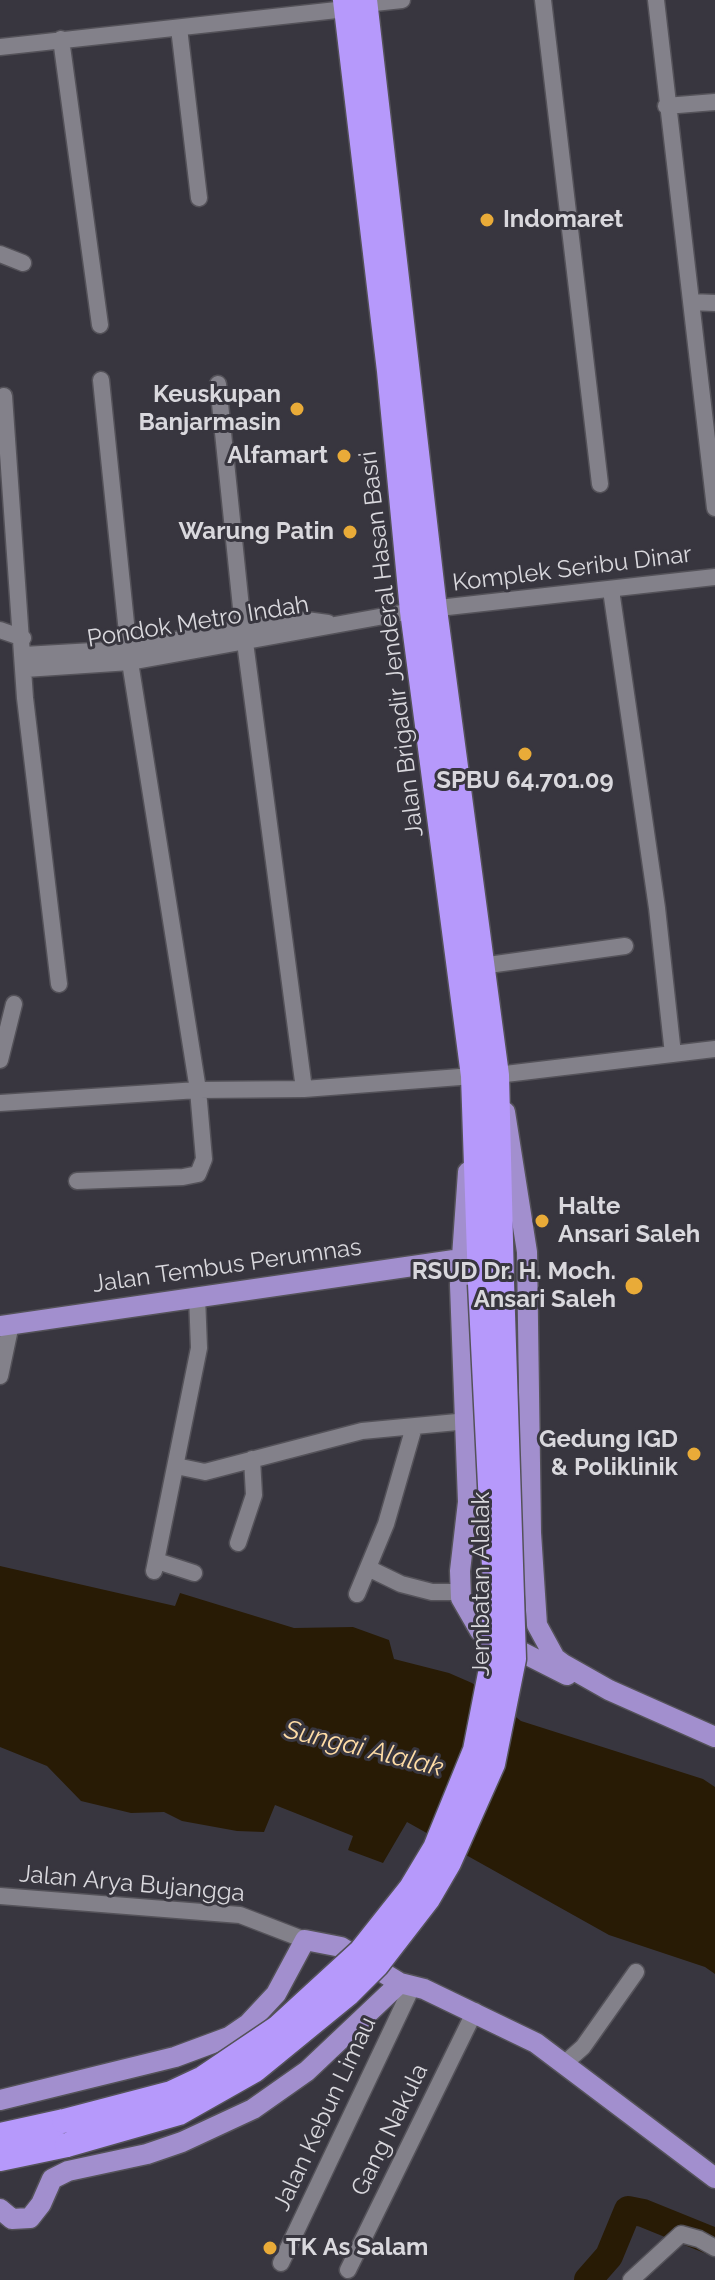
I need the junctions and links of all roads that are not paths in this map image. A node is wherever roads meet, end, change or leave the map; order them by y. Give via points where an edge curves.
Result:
1 (402, 0) edge
2 (543, 0) edge
3 (656, 0) edge
4 (355, 3) edge
5 (179, 28) junction
6 (61, 39) junction
7 (0, 47) edge
8 (715, 102) edge
9 (666, 106) junction
10 (199, 198) dead end
11 (0, 254) edge
12 (23, 263) dead end
13 (691, 302) junction
14 (715, 303) edge
15 (100, 325) dead end
16 (101, 380) dead end
17 (218, 384) dead end
18 (4, 396) dead end
19 (600, 484) dead end
20 (715, 508) edge
21 (715, 577) edge
22 (611, 590) junction
23 (424, 610) junction
24 (0, 630) edge
25 (244, 634) junction
26 (24, 654) junction
27 (129, 655) junction
28 (625, 946) dead end
29 (481, 966) junction
30 (59, 984) dead end
31 (14, 1004) dead end
32 (715, 1049) edge
33 (673, 1054) junction
34 (0, 1060) edge
35 (486, 1082) junction
36 (304, 1089) junction
37 (198, 1090) junction
38 (0, 1103) edge
39 (77, 1181) dead end
40 (461, 1259) junction
41 (491, 1283) joint
42 (197, 1296) junction
43 (5, 1325) edge
44 (0, 1376) edge
45 (468, 1421) junction
46 (414, 1427) junction
47 (252, 1459) junction
48 (176, 1466) junction
49 (238, 1543) dead end
50 (368, 1568) junction
51 (194, 1573) dead end
52 (460, 1592) junction
53 (357, 1594) dead end
54 (546, 1644) junction
55 (528, 1658) junction
56 (609, 1690) junction
57 (715, 1737) edge
58 (0, 1896) edge
59 (305, 1940) junction
60 (636, 1972) dead end
61 (406, 1984) junction
62 (475, 2011) junction
63 (565, 2063) junction
64 (0, 2100) edge
65 (65, 2133) junction
66 (0, 2135) edge
67 (0, 2159) edge
68 (715, 2178) edge
69 (0, 2209) edge
70 (715, 2248) edge
71 (281, 2263) dead end
72 (348, 2270) dead end
73 (631, 2280) edge

1 - 4 street
2 - 19 street
3 - 9 street
4 - 5 street
4 - 23 highway, Jalan Brigadir Jenderal Hasan Basri
5 - 6 street
5 - 10 street
6 - 7 street
6 - 15 street
8 - 9 street
9 - 13 street
11 - 12 street
13 - 14 street
13 - 20 street
16 - 27 street
17 - 25 street
18 - 26 street
21 - 22 street, Komplek Seribu Dinar
22 - 23 street, Komplek Seribu Dinar
22 - 33 street
23 - 25 street, Pondok Metro Indah via 331,623 306,620
23 - 29 highway, Jalan Brigadir Jenderal Hasan Basri
23 - 35 highway, Jalan Brigadir Jenderal Hasan Basri
24 - 26 street
25 - 27 street, Pondok Metro Indah
25 - 36 street
26 - 27 street, Pondok Metro Indah
26 - 30 street
27 - 37 street
28 - 29 street
29 - 35 highway, Jalan Brigadir Jenderal Hasan Basri
31 - 34 street
32 - 33 street
33 - 35 street
35 - 36 street
35 - 40 main road
35 - 41 highway, Jalan Brigadir Jenderal Hasan Basri
35 - 54 main road via 513,1151 527,1252 532,1574 535,1614
36 - 37 street
37 - 38 street
37 - 39 street via 204,1159 198,1174
40 - 42 main road, Jalan Tembus Perumnas
40 - 45 main road
41 - 65 highway, Jembatan Alalak, bridge via 514,1659 493,1764 449,1863 377,1965 255,2070 179,2113
42 - 43 main road, Jalan Tembus Perumnas
42 - 48 street via 199,1348
43 - 44 street
45 - 46 street
45 - 52 main road
46 - 47 street via 362,1431
46 - 50 street
47 - 48 street via 205,1472
47 - 49 street via 254,1495
48 - 51 street via 156,1566
50 - 52 street via 401,1584
50 - 53 street
52 - 55 main road via 480,1631
54 - 55 main road via 541,1654
54 - 56 main road via 563,1664
55 - 56 main road
56 - 57 main road
58 - 59 street, Jalan Arya Bujangga via 240,1915
59 - 61 main road via 341,1947
59 - 64 main road via 276,1994 229,2037 175,2057
60 - 63 street via 583,2047
61 - 62 main road
61 - 69 main road via 307,2071 253,2109 147,2154 68,2171 52,2179 30,2218 12,2219
61 - 71 street, Jalan Kebun Limau
62 - 63 main road
62 - 72 street, Gang Nakula
63 - 68 main road
65 - 66 highway
65 - 67 highway
70 - 73 street via 681,2234

